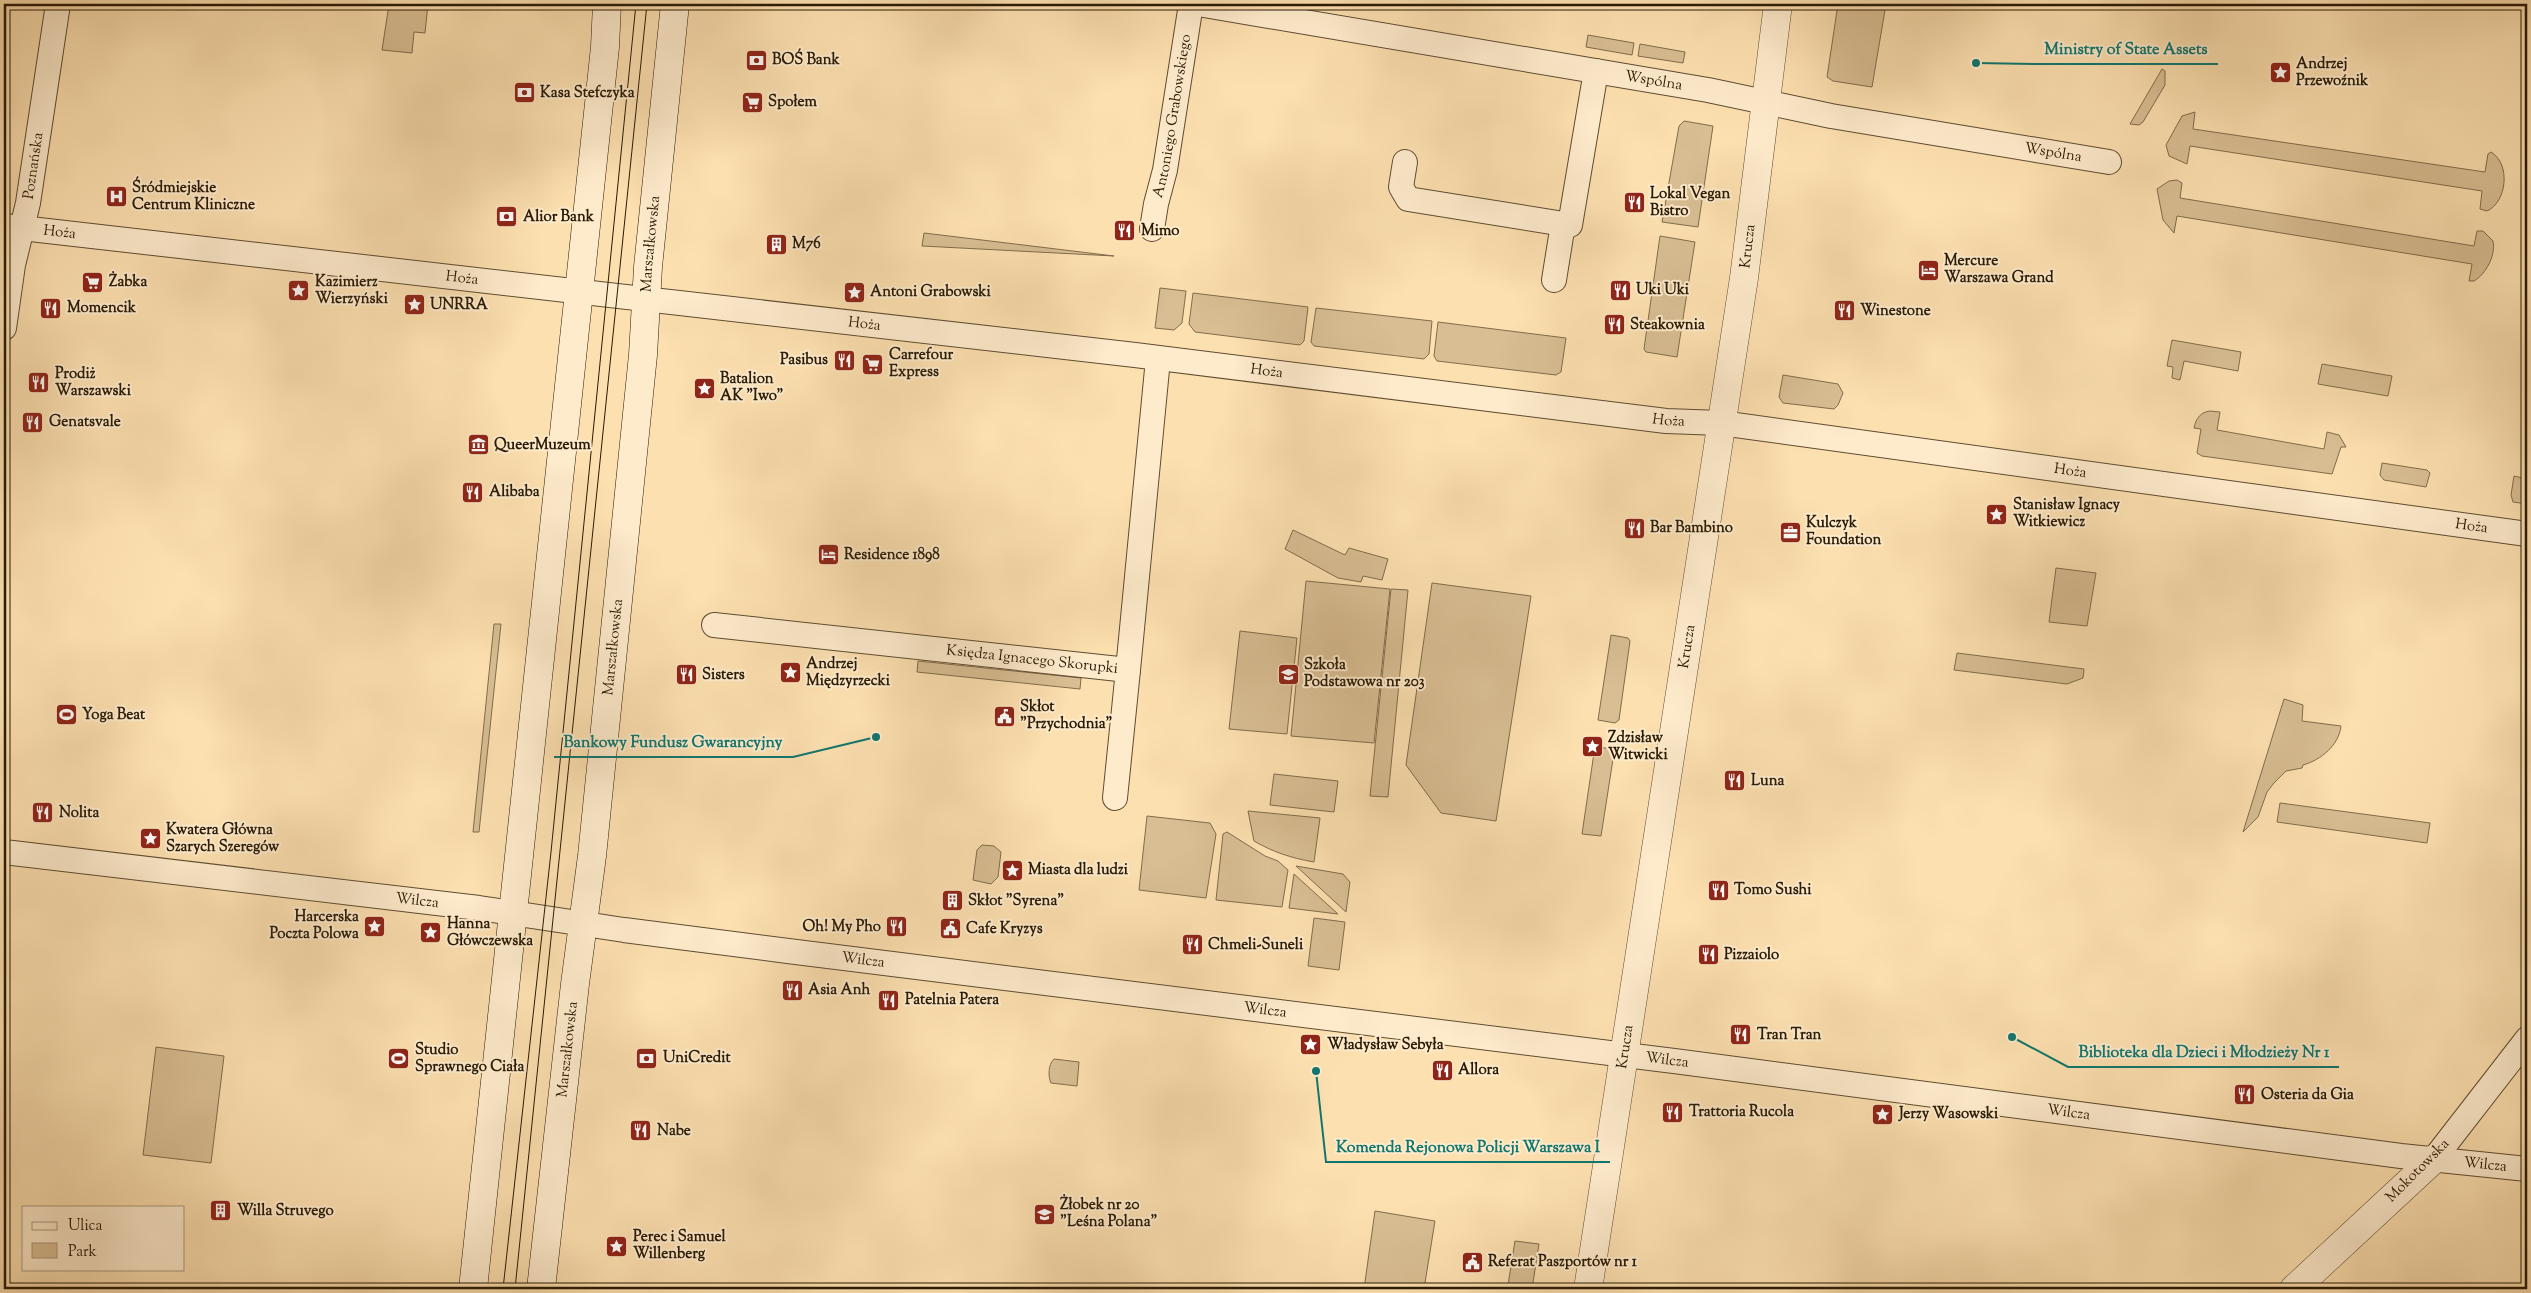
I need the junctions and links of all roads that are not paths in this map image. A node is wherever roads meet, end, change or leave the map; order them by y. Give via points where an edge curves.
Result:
1 (58, 4) edge
2 (607, 4) edge
3 (675, 4) edge
4 (1192, 4) edge
5 (1198, 4) edge
6 (1778, 4) edge
7 (1596, 71) junction
8 (1765, 102) junction
9 (1405, 162) dead end
10 (2109, 162) dead end
11 (1563, 224) junction
12 (13, 226) edge
13 (1152, 229) dead end
14 (1554, 280) dead end
15 (579, 292) junction
16 (646, 300) junction
17 (4, 328) edge
18 (1158, 359) junction
19 (1721, 423) junction
20 (2527, 534) edge
21 (714, 625) dead end
22 (1128, 670) junction
23 (1115, 798) dead end
24 (4, 852) edge
25 (514, 914) junction
26 (583, 924) junction
27 (2527, 1039) edge
28 (1624, 1056) junction
29 (2434, 1159) junction
30 (2527, 1169) edge
31 (474, 1289) edge
32 (541, 1289) edge
33 (1588, 1289) edge
34 (2294, 1289) edge

1 - 12 street, Poznańska via 28,203
2 - 15 main road
3 - 16 main road, Marszałkowska
4 - 13 street, Antoniego Grabowskiego
5 - 7 street, Wspólna
6 - 8 main road, Krucza
7 - 8 street, Wspólna
7 - 11 street via 1570,225
8 - 10 street, Wspólna
8 - 19 main road, Krucza via 1744,278
9 - 11 street via 1401,187 1408,199
11 - 14 street
12 - 15 street, Hoża
12 - 17 street, Poznańska via 13,266
15 - 16 street, Hoża
15 - 25 main road
16 - 18 street, Hoża
16 - 26 main road, Marszałkowska via 642,368
18 - 19 street, Hoża via 1658,420
18 - 22 street, Księdza Ignacego Skorupki
19 - 20 street, Hoża
19 - 28 main road, Krucza
21 - 22 street, Księdza Ignacego Skorupki
22 - 23 street
24 - 25 street, Wilcza
25 - 26 street, Wilcza
25 - 31 main road
26 - 28 street, Wilcza
26 - 32 main road, Marszałkowska
27 - 29 street, Mokotowska
28 - 29 street, Wilcza
28 - 33 main road, Krucza
29 - 30 street, Wilcza
29 - 34 main road, Mokotowska

